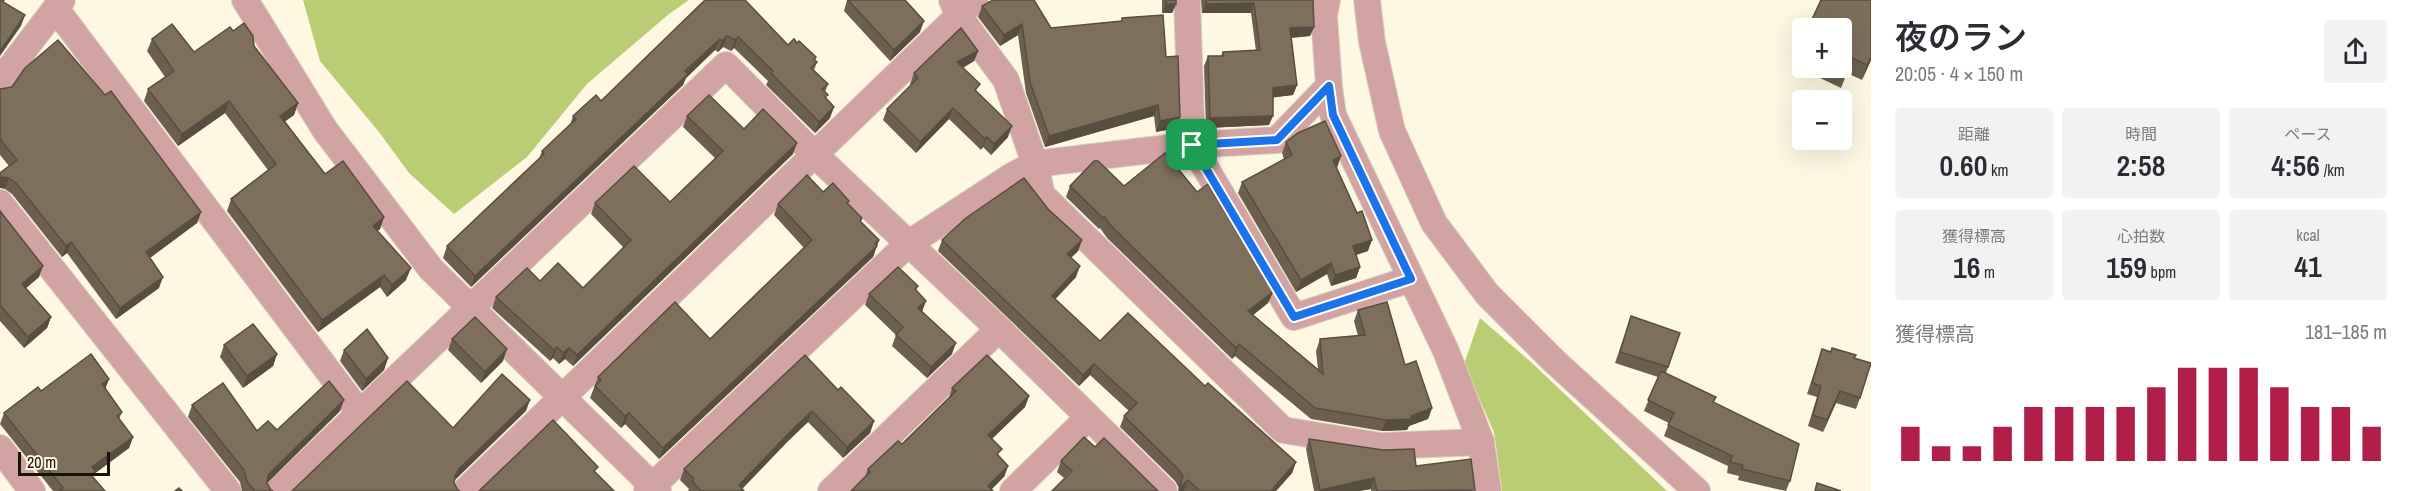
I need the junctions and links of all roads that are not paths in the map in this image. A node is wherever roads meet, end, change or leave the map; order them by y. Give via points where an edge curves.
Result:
1 (245, 0) edge
2 (1187, 0) edge
3 (1327, 0) edge
4 (1367, 0) edge
5 (59, 5) edge
6 (962, 5) edge
7 (3, 72) edge
8 (1329, 86) junction
9 (1192, 145) junction
10 (814, 154) junction
11 (1035, 164) junction
12 (0, 203) edge
13 (908, 244) junction
14 (1411, 279) junction
15 (470, 307) junction
16 (999, 329) junction
17 (563, 397) junction
18 (359, 412) junction
19 (1088, 418) junction
20 (1481, 442) junction
21 (0, 447) edge
22 (653, 489) edge
23 (32, 491) edge
24 (228, 491) edge
25 (278, 491) edge
26 (465, 491) edge
27 (831, 491) edge
28 (1012, 491) edge
29 (1164, 491) edge
30 (1488, 491) edge
31 (1697, 491) edge

1 - 15 street via 324,130 431,269
2 - 9 street
3 - 8 street via 1324,16
4 - 31 street via 1392,131 1434,224 1487,294 1554,361
5 - 7 street
5 - 18 street
6 - 10 street
6 - 11 street via 1006,80
8 - 9 street via 1277,140
8 - 14 street via 1333,115
9 - 11 street
9 - 14 street via 1294,317
10 - 13 street
10 - 15 street via 726,65
10 - 17 street
11 - 13 street
11 - 20 street via 1042,195 1283,430 1381,446
12 - 24 street
13 - 16 street
13 - 22 street
14 - 20 street via 1446,351
15 - 17 street
15 - 18 street
16 - 19 street
16 - 27 street
17 - 22 street
17 - 26 street
18 - 25 street
19 - 28 street
19 - 29 street
20 - 30 street
21 - 23 street

